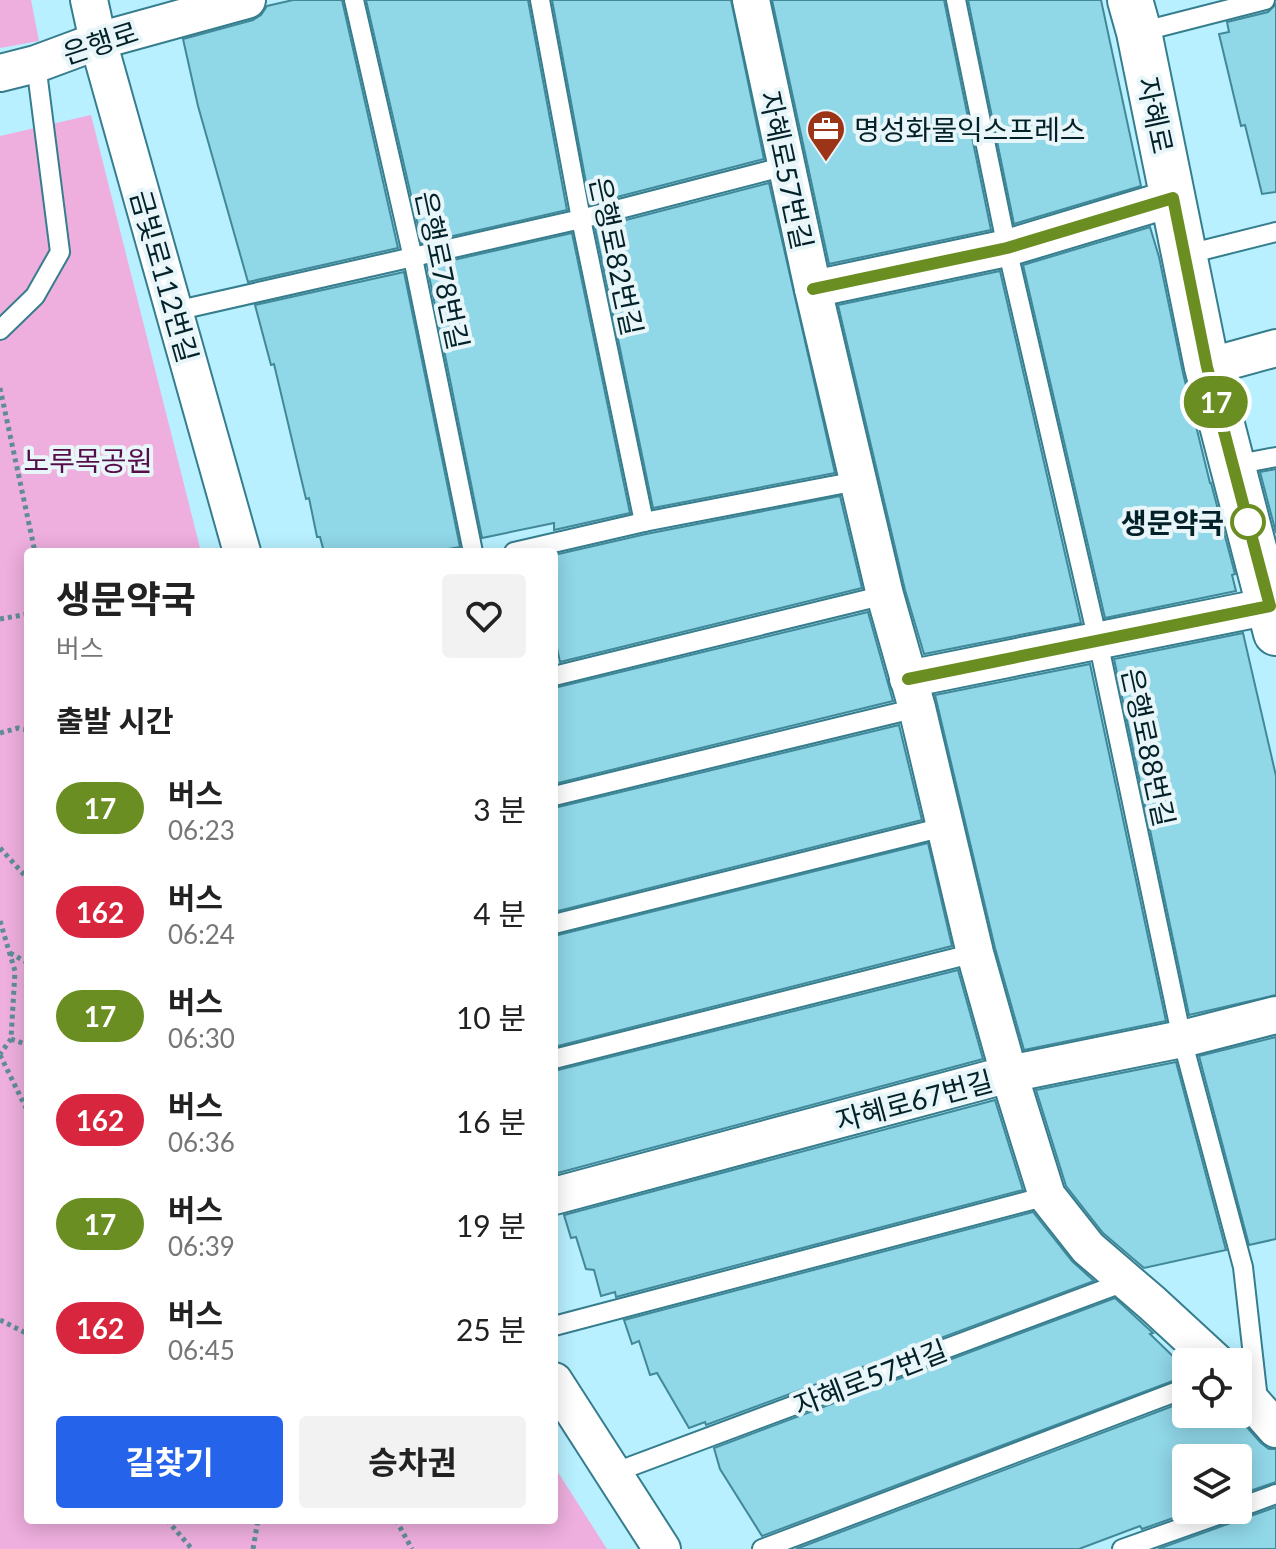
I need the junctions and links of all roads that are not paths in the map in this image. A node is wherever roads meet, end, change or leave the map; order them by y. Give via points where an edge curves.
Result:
1 (89, 0) edge
2 (247, 0) edge
3 (354, 0) edge
4 (540, 0) edge
5 (751, 0) edge
6 (956, 0) edge
7 (1265, 0) edge
8 (1134, 16) edge
9 (98, 41) junction
10 (36, 64) junction
11 (0, 73) edge
12 (786, 166) junction
13 (1173, 198) junction
14 (581, 219) junction
15 (1276, 232) edge
16 (1007, 248) junction
17 (1184, 255) junction
18 (413, 258) junction
19 (813, 289) junction
20 (175, 311) junction
21 (0, 330) edge
22 (1276, 348) edge
23 (1207, 367) junction
24 (1276, 457) edge
25 (1234, 465) junction
26 (857, 481) junction
27 (644, 522) junction
28 (241, 548) edge
29 (472, 548) edge
30 (531, 548) edge
31 (885, 595) junction
32 (1273, 620) edge
33 (1098, 641) junction
34 (558, 675) edge
35 (913, 694) junction
36 (558, 795) edge
37 (944, 827) junction
38 (558, 923) edge
39 (975, 953) junction
40 (1276, 1015) edge
41 (1182, 1039) junction
42 (558, 1058) edge
43 (1009, 1074) junction
44 (558, 1195) edge
45 (1047, 1196) junction
46 (1127, 1281) junction
47 (558, 1325) edge
48 (1201, 1348) edge
49 (558, 1387) edge
50 (1172, 1393) edge
51 (1258, 1409) edge
52 (613, 1473) junction
53 (1276, 1494) edge
54 (1252, 1503) edge
55 (1193, 1524) edge
56 (662, 1549) edge
57 (762, 1549) edge
58 (1122, 1549) edge

1 - 9 street, 금빛로112번길
2 - 9 street, 은행로
3 - 18 lane, 은행로78번길
4 - 14 lane, 은행로82번길
5 - 12 street, 자혜로57번길
6 - 16 lane, 은행로88번길
7 - 8 lane, 자혜로
8 - 13 street, 자혜로
9 - 10 street, 은행로
9 - 20 street, 금빛로112번길
10 - 11 street, 은행로
10 - 21 lane via 60,252 35,296
12 - 14 lane
12 - 19 street, 자혜로57번길
13 - 16 street
13 - 17 street, 자혜로
14 - 18 lane
14 - 27 lane, 은행로82번길
15 - 17 lane
16 - 19 street
16 - 33 lane, 은행로88번길
17 - 23 street, 자혜로
18 - 20 lane
18 - 29 lane, 은행로78번길
19 - 26 street, 자혜로57번길
20 - 28 street, 금빛로112번길
22 - 23 street
23 - 25 street, 자혜로
24 - 25 lane
25 - 32 street, 자혜로
26 - 27 lane
26 - 31 street, 자혜로57번길
27 - 30 lane
31 - 34 lane
31 - 35 street, 자혜로57번길
32 - 33 street, 자혜로
33 - 35 street, 자혜로
33 - 41 lane, 은행로88번길
35 - 36 lane
35 - 37 street, 자혜로57번길
37 - 38 lane
37 - 39 street, 자혜로57번길
39 - 42 lane
39 - 43 street, 자혜로57번길
40 - 41 street, 자혜로67번길
41 - 43 street, 자혜로67번길
41 - 51 lane, 은행로88번길 via 1243,1267
43 - 44 street, 자혜로67번길
43 - 45 street, 자혜로57번길
45 - 46 street, 자혜로57번길 via 1088,1248
45 - 47 lane
46 - 48 street, 자혜로57번길
46 - 52 lane, 자혜로57번길
49 - 52 street
50 - 57 lane
52 - 56 street
53 - 54 lane
55 - 58 lane

